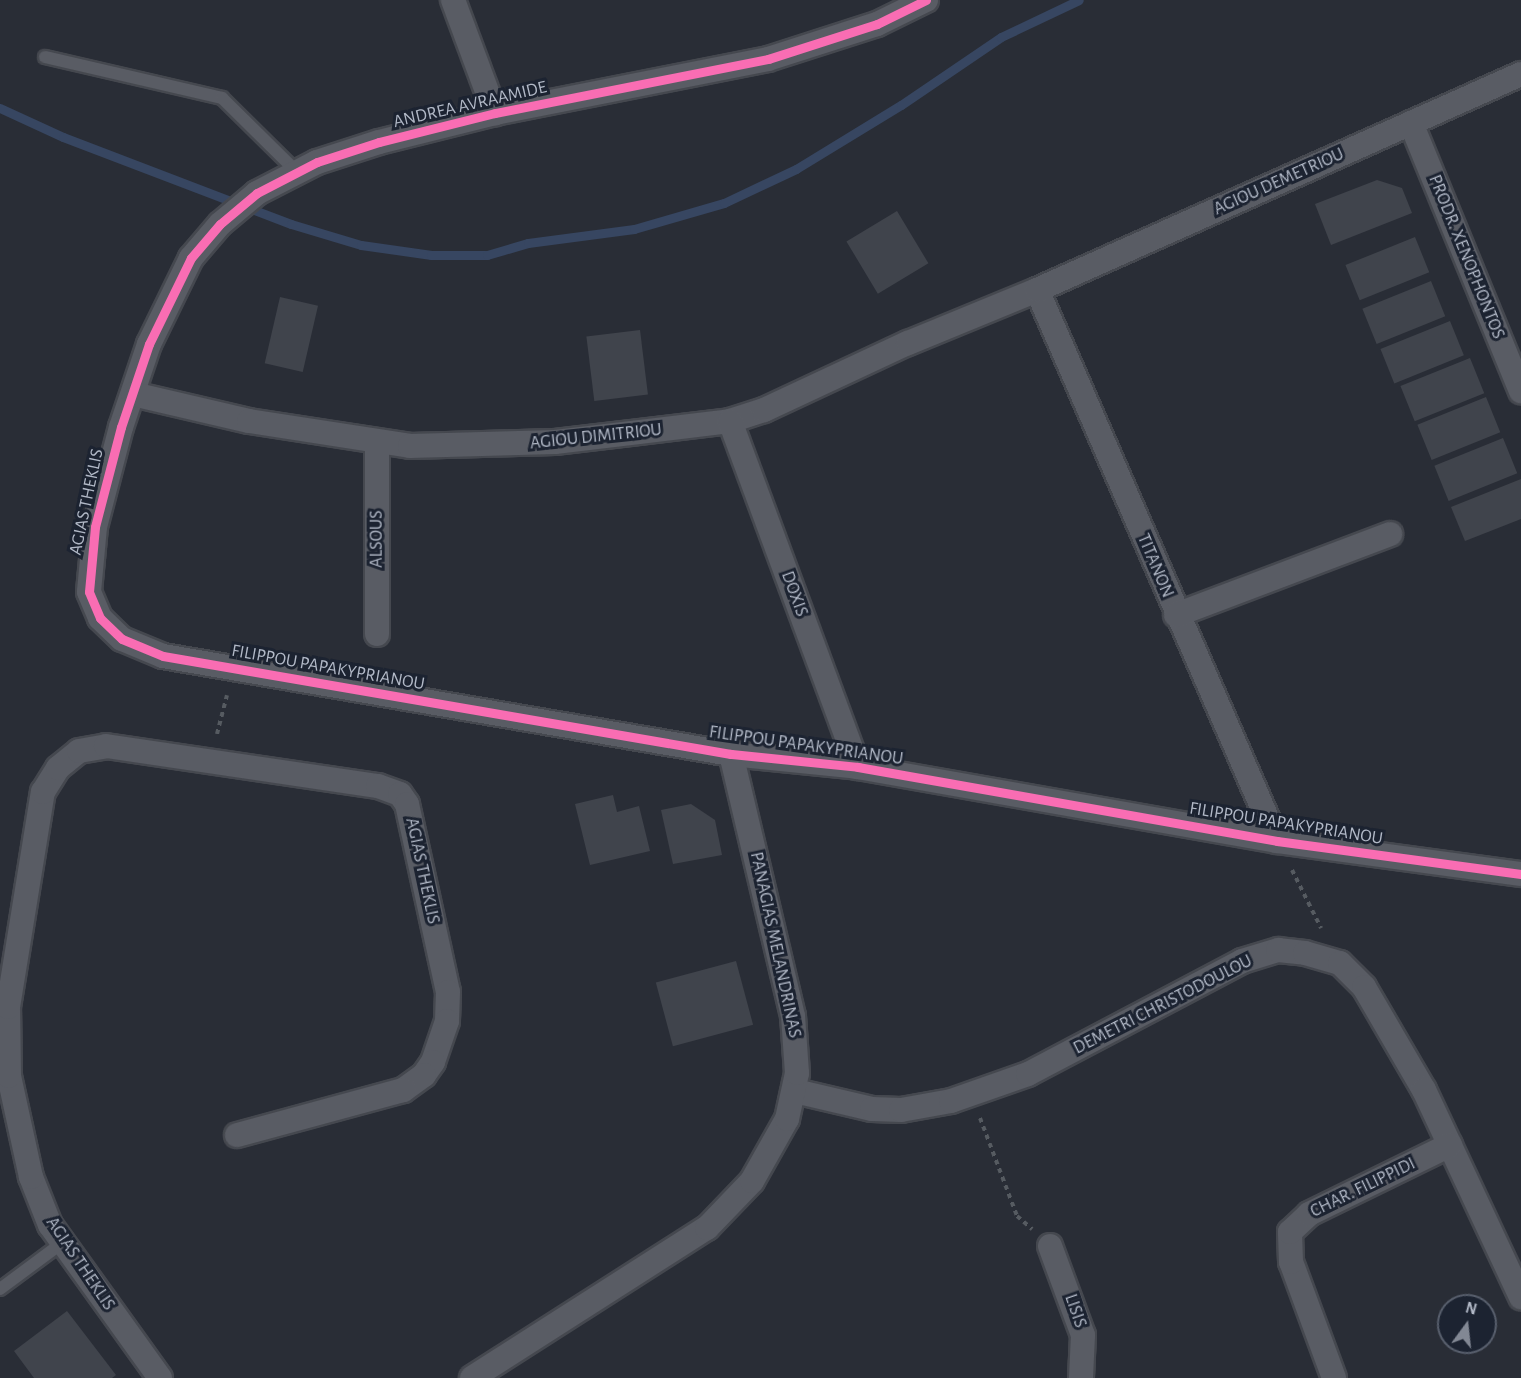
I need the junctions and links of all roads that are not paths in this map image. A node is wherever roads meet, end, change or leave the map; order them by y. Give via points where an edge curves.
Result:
1 (453, 0) edge
2 (926, 0) edge
3 (45, 57) dead end
4 (1521, 74) edge
5 (495, 114) junction
6 (1411, 123) junction
7 (296, 171) junction
8 (1037, 290) junction
9 (1521, 391) edge
10 (133, 394) junction
11 (730, 421) junction
12 (377, 443) junction
13 (1390, 534) dead end
14 (1176, 615) junction
15 (100, 618) joint
16 (376, 634) dead end
17 (731, 754) junction
18 (858, 767) junction
19 (1277, 841) junction
20 (1521, 874) edge
21 (795, 1090) junction
22 (237, 1135) dead end
23 (1450, 1145) junction
24 (62, 1243) junction
25 (1050, 1246) road end
26 (1516, 1268) edge
27 (0, 1289) edge
28 (1521, 1298) edge
29 (160, 1378) edge
30 (472, 1378) edge
31 (1081, 1378) edge
32 (1334, 1378) edge

1 - 5 street
2 - 5 street, ANDREA AVRAAMIDE via 877,24 768,59
3 - 7 lane via 222,98
4 - 6 street, AGIOU DEMETRIOU
5 - 7 street, ANDREA AVRAAMIDE via 379,142
6 - 8 street, AGIOU DEMETRIOU
6 - 9 street, PRODR. XENOPHONTOS
7 - 10 street, ANDREA AVRAAMIDE via 220,224 191,258 168,298
8 - 11 street, AGIOU DIMITRIOU via 908,343 764,410
8 - 14 street, TITANON
10 - 12 street, AGIOU DIMITRIOU via 227,416
10 - 15 street, AGIAS THEKLIS via 101,498 92,544 89,592
11 - 12 street, AGIOU DIMITRIOU via 502,446
11 - 18 street, DOXIS
12 - 16 street, ALSOUS
13 - 14 street
14 - 19 street, TITANON
15 - 17 street, FILIPPOU PAPAKYPRIANOU via 114,633 141,648 233,668
17 - 18 street, FILIPPOU PAPAKYPRIANOU
17 - 21 street, PANAGIAS MELANDRINAS via 793,1016
18 - 19 street, FILIPPOU PAPAKYPRIANOU
19 - 20 street, FILIPPOU PAPAKYPRIANOU
21 - 23 street, DEMETRI CHRISTODOULOU via 841,1104 901,1110 972,1095 1028,1074 1242,961 1278,950 1305,952 1340,963 1364,987 1402,1048
21 - 30 street, PANAGIAS MELANDRINAS via 787,1119 764,1163 740,1196 707,1228
22 - 24 street, AGIAS THEKLIS via 403,1090 424,1075 432,1062 440,1048 449,1006 414,827 400,794 378,786 92,747 63,763 43,792 9,998 9,1076 22,1143 41,1204
23 - 26 street, DEMETRI CHRISTODOULOU
23 - 32 street, CHAR. FILIPPIDI via 1310,1214 1290,1232 1291,1262
24 - 27 lane
24 - 29 street, AGIAS THEKLIS
25 - 31 street, LISIS via 1083,1335
26 - 28 street, DEMETRI CHRISTODOULOU

